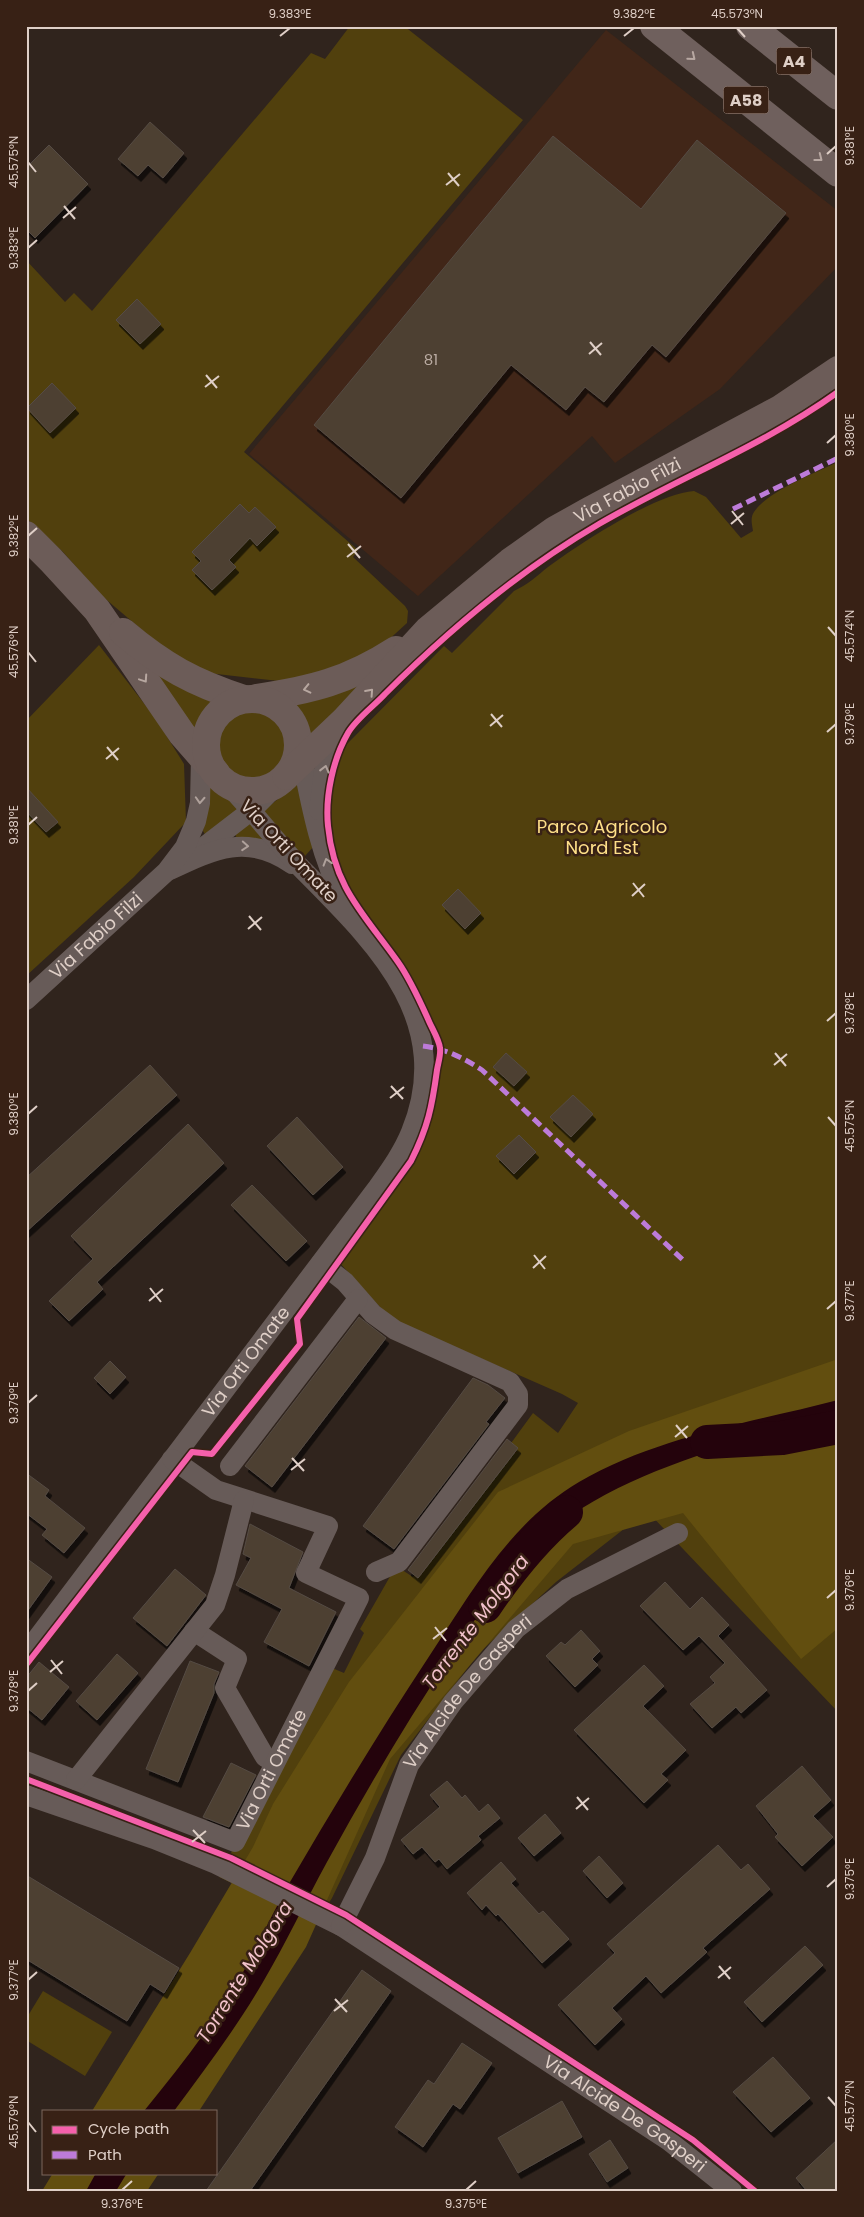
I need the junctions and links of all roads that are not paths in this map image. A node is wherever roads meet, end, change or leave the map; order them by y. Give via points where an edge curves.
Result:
1 (654, 26) edge
2 (750, 26) edge
3 (838, 96) edge
4 (838, 173) edge
5 (838, 370) edge
6 (26, 535) edge
7 (97, 610) junction
8 (428, 630) junction
9 (249, 699) junction
10 (344, 722) junction
11 (212, 761) junction
12 (291, 765) junction
13 (252, 810) junction
14 (319, 835) junction
15 (174, 868) junction
16 (317, 883) junction
17 (354, 920) junction
18 (26, 1000) edge
19 (321, 1263) junction
20 (358, 1299) junction
21 (172, 1458) junction
22 (230, 1466) dead end
23 (244, 1500) junction
24 (678, 1533) dead end
25 (376, 1572) dead end
26 (194, 1631) junction
27 (26, 1653) edge
28 (26, 1761) edge
29 (275, 1762) junction
30 (76, 1780) junction
31 (26, 1795) edge
32 (333, 1922) junction
33 (732, 2191) edge

1 -> 4 highway, A58
2 - 3 highway, A4
5 - 8 street, Via Fabio Filzi via 780,410 555,530 510,562
6 - 7 street
7 - 9 street via 164,664 214,690
7 -> 11 street via 182,734
8 -> 9 street, Via Fabio Filzi via 345,679 310,689
10 -> 8 street, Via Fabio Filzi
9 - 11 street via 222,710 215,718
9 - 12 street via 269,702 283,710 293,722
10 - 12 street, Via Fabio Filzi
14 -> 10 street, Via Orti Omate via 324,770
11 - 12 street via 237,788 252,791 266,789
11 - 13 street, Via Orti Omate
11 -> 15 street, Via Fabio Filzi via 196,821
12 - 13 street, Via Fabio Filzi
12 - 14 street, Via Orti Omate
13 - 15 street, Via Fabio Filzi
13 - 16 street, Via Orti Omate
17 -> 14 street, Via Orti Omate via 334,881
15 -> 16 street, Via Fabio Filzi via 221,848 254,847 279,856
15 - 18 street, Via Fabio Filzi
16 - 17 street, Via Orti Omate
17 - 19 street, Via Orti Omate via 393,971 411,1002 422,1046 424,1081 420,1106 406,1144
19 - 20 street via 345,1282
19 - 21 street, Via Orti Omate
20 - 22 street
20 - 25 street via 395,1330 510,1382 518,1394 518,1405 399,1562
21 - 23 street via 216,1490
21 - 27 street, Via Orti Omate
23 - 26 street via 215,1605
23 - 29 street, Via Orti Omate via 328,1526 306,1573 359,1598
24 - 32 street, Via Alcide De Gasperi via 567,1589 516,1629 459,1695 409,1765 375,1858
26 - 29 street via 237,1659 225,1688 265,1757
26 - 30 street
28 - 30 street, Via Orti Omate
29 - 30 street, Via Orti Omate via 235,1842
31 - 32 street, Via Alcide De Gasperi via 186,1851
32 - 33 street, Via Alcide De Gasperi via 669,2141

